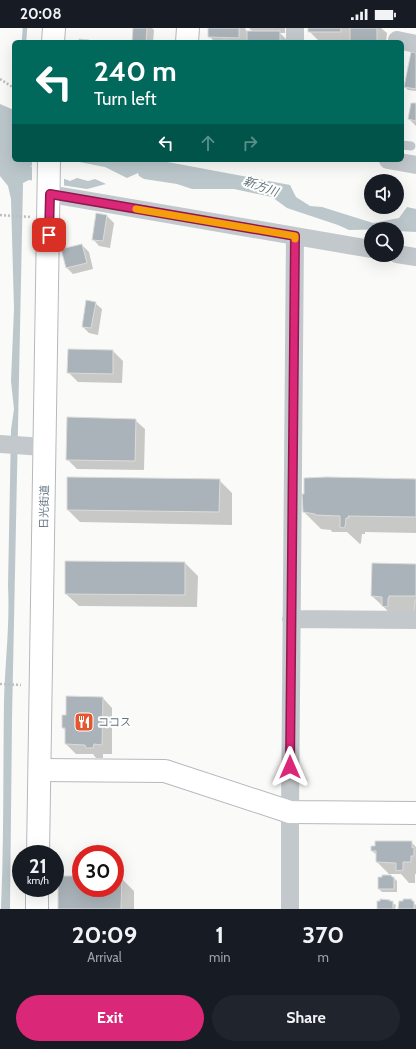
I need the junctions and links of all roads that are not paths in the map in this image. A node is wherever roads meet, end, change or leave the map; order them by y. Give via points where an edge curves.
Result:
1 (54, 28) edge
2 (188, 28) edge
3 (295, 28) edge
4 (397, 37) edge
5 (53, 40) edge
6 (188, 40) edge
7 (295, 40) edge
8 (416, 44) edge
9 (49, 162) edge
10 (50, 191) junction
11 (295, 236) junction
12 (364, 248) edge
13 (404, 255) edge
14 (416, 257) edge
15 (0, 445) edge
16 (44, 446) junction
17 (291, 619) junction
18 (416, 620) edge
19 (40, 770) junction
20 (290, 812) junction
21 (416, 813) edge
22 (38, 845) edge
23 (38, 897) edge
24 (37, 909) edge
25 (290, 909) edge

1 - 5 main road
2 - 6 main road
3 - 7 street
4 - 8 street
9 - 10 main road, 日光街道
10 - 11 street
10 - 16 main road, 日光街道
11 - 12 street
11 - 17 street
13 - 14 street
15 - 16 street
16 - 19 main road, 日光街道
17 - 18 street
17 - 20 street
19 - 20 main road via 165,771
19 - 22 main road, 日光街道
20 - 21 main road
20 - 25 street
23 - 24 main road

